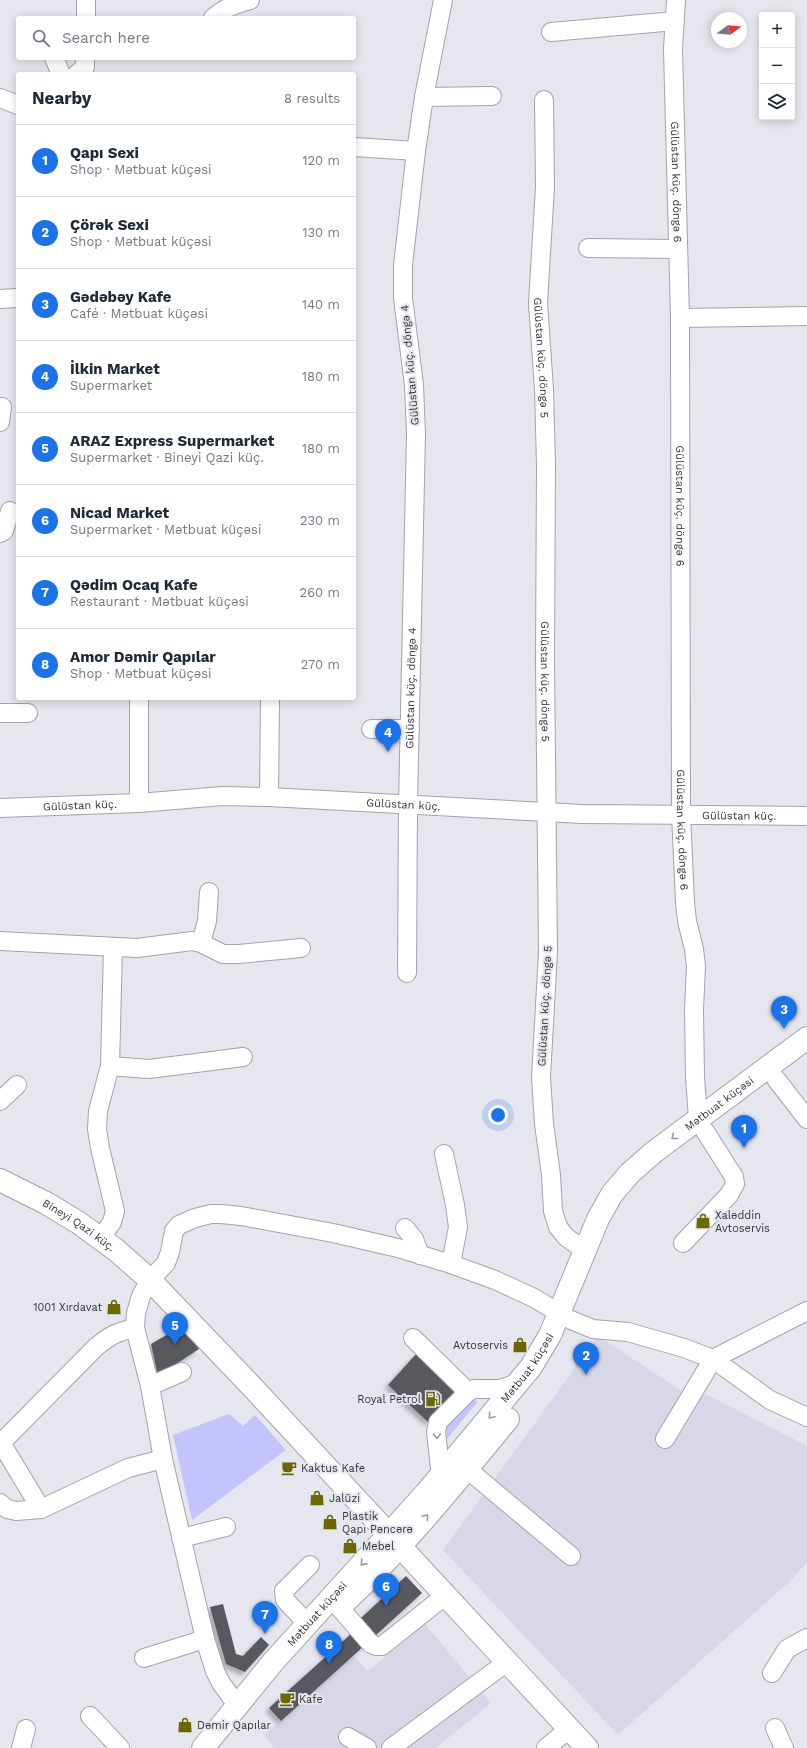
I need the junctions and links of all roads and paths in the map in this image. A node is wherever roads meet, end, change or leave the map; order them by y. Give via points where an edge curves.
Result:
1 (86, 0) edge
2 (250, 0) edge
3 (443, 0) edge
4 (676, 0) edge
5 (86, 16) edge
6 (215, 16) edge
7 (675, 21) junction
8 (551, 32) dead end
9 (55, 60) edge
10 (85, 60) edge
11 (59, 72) edge
12 (79, 72) edge
13 (492, 96) dead end
14 (424, 97) junction
15 (0, 98) edge
16 (544, 100) dead end
17 (16, 104) edge
18 (356, 147) edge
19 (416, 151) junction
20 (588, 248) dead end
21 (678, 249) junction
22 (16, 298) edge
23 (0, 299) edge
24 (807, 316) edge
25 (680, 318) junction
26 (10, 511) dead end
27 (0, 533) edge
28 (139, 700) edge
29 (270, 700) edge
30 (0, 712) edge
31 (28, 713) dead end
32 (371, 729) dead end
33 (410, 729) junction
34 (269, 797) junction
35 (139, 803) junction
36 (408, 804) junction
37 (0, 808) edge
38 (546, 812) junction
39 (681, 814) junction
40 (807, 816) edge
41 (209, 892) dead end
42 (0, 941) edge
43 (201, 943) junction
44 (113, 948) junction
45 (301, 948) dead end
46 (406, 973) dead end
47 (807, 1038) edge
48 (807, 1056) edge
49 (243, 1057) dead end
50 (110, 1066) junction
51 (772, 1073) junction
52 (17, 1085) dead end
53 (0, 1101) edge
54 (807, 1120) edge
55 (702, 1125) junction
56 (444, 1154) dead end
57 (0, 1180) edge
58 (405, 1228) dead end
59 (101, 1238) junction
60 (683, 1243) dead end
61 (584, 1250) junction
62 (420, 1255) junction
63 (451, 1264) junction
64 (150, 1280) junction
65 (807, 1311) edge
66 (565, 1316) junction
67 (135, 1328) junction
68 (413, 1338) dead end
69 (713, 1359) junction
70 (182, 1372) dead end
71 (519, 1383) junction
72 (150, 1386) junction
73 (468, 1392) junction
74 (807, 1417) edge
75 (665, 1439) dead end
76 (163, 1459) junction
77 (466, 1469) junction
78 (441, 1476) junction
79 (0, 1503) edge
80 (41, 1509) junction
81 (226, 1526) dead end
82 (182, 1538) junction
83 (395, 1541) junction
84 (571, 1556) dead end
85 (310, 1565) dead end
86 (446, 1595) junction
87 (339, 1608) junction
88 (308, 1624) junction
89 (807, 1638) edge
90 (205, 1639) junction
91 (144, 1658) dead end
92 (507, 1662) junction
93 (772, 1674) dead end
94 (237, 1705) junction
95 (90, 1716) dead end
96 (774, 1728) dead end
97 (26, 1729) dead end
98 (569, 1729) junction
99 (348, 1737) dead end
100 (21, 1748) edge
101 (120, 1748) edge
102 (203, 1748) edge
103 (366, 1748) edge
104 (391, 1748) edge
105 (546, 1748) edge
106 (586, 1748) edge
107 (784, 1748) edge

1 - 5 street
2 - 6 street via 233,4
3 - 14 street, Gülüstan küç. döngə 4
4 - 7 street, Gülüstan küç. döngə 6
7 - 8 street
7 - 21 street, Gülüstan küç. döngə 6
9 - 11 street
10 - 12 street via 85,67
13 - 14 street
14 - 19 street, Gülüstan küç. döngə 4
15 - 17 street
16 - 38 street, Gülüstan küç. döngə 5 via 545,187 538,303 546,465
18 - 19 street
19 - 33 street, Gülüstan küç. döngə 4 via 403,265 403,298 414,385 416,434
20 - 21 street
21 - 25 street, Gülüstan küç. döngə 6
22 - 23 street
24 - 25 street
25 - 39 street, Gülüstan küç. döngə 6
26 - 27 street via 4,531
28 - 35 street
29 - 34 street
30 - 31 street
32 - 33 street
33 - 36 street, Gülüstan küç. döngə 4
34 - 35 street, Gülüstan küç. via 222,796
34 - 36 street, Gülüstan küç.
35 - 37 street, Gülüstan küç.
36 - 38 street, Gülüstan küç.
36 - 46 street, Gülüstan küç. döngə 4
38 - 39 street, Gülüstan küç.
38 - 61 street, Gülüstan küç. döngə 5 via 548,952 541,1077 544,1124 553,1211 558,1227 566,1237
39 - 40 street, Gülüstan küç.
39 - 55 street, Gülüstan küç. döngə 6 via 685,902 696,966 695,1077
41 - 43 street via 207,921
42 - 44 street
43 - 44 street via 182,941 137,948
43 - 45 street via 223,954
44 - 50 street
47 - 51 main road, Mətbuat küçəsi
48 - 51 main road, Mətbuat küçəsi
49 - 50 street via 149,1069
50 - 59 street via 98,1111 97,1129 115,1211 112,1222
51 - 54 street
51 - 55 main road, Mətbuat küçəsi
52 - 53 street
55 - 60 street via 734,1177 735,1184
55 -> 61 main road, Mətbuat küçəsi via 654,1152 625,1178 612,1194
55 - 66 main road, Mətbuat küçəsi via 623,1203
56 - 63 street via 456,1205 458,1227
57 - 59 main road, Bineyi Qazi küç. via 46,1203
58 - 62 street via 414,1239
59 - 64 main road, Bineyi Qazi küç.
61 - 66 main road, Mətbuat küçəsi
62 - 63 street
62 - 64 street via 326,1232 241,1216 211,1214 179,1225 174,1231 166,1263
63 - 66 street via 495,1280
64 - 67 street via 141,1296
64 - 83 main road, Bineyi Qazi küç.
65 - 69 street
66 - 69 street via 593,1329 628,1332
66 - 71 main road, Mətbuat küçəsi
66 - 77 main road, Mətbuat küçəsi via 562,1344 541,1378
67 - 72 street
67 - 80 street via 109,1336 5,1439 3,1446
68 - 73 street
69 - 74 street via 770,1400
69 - 75 street
70 - 72 street
71 - 73 street via 499,1389 474,1389
71 -> 78 main road, Mətbuat küçəsi
72 - 76 street
73 -> 78 street via 438,1422 436,1432
76 - 80 street via 128,1468
76 - 82 street
83 -> 77 main road, Mətbuat küçəsi
77 - 84 street
78 - 83 main road, Mətbuat küçəsi
79 - 80 street via 7,1509 16,1511
81 - 82 street
82 - 90 street
83 - 86 main road, Bineyi Qazi küç.
83 - 87 main road, Mətbuat küçəsi via 372,1577
83 -> 88 main road, Mətbuat küçəsi
85 - 88 street via 284,1591 285,1600
86 - 87 street via 382,1646 372,1644
86 - 92 main road, Bineyi Qazi küç.
87 - 94 main road, Mətbuat küçəsi
88 - 94 main road, Mətbuat küçəsi
89 - 93 street via 787,1649
90 - 91 street
90 - 94 street via 215,1671
92 - 98 main road, Bineyi Qazi küç.
92 - 104 street
94 - 102 main road, Mətbuat küçəsi
95 - 101 street
96 - 107 street
97 - 100 street
98 - 105 street
98 - 106 main road, Bineyi Qazi küç.
99 - 103 street

